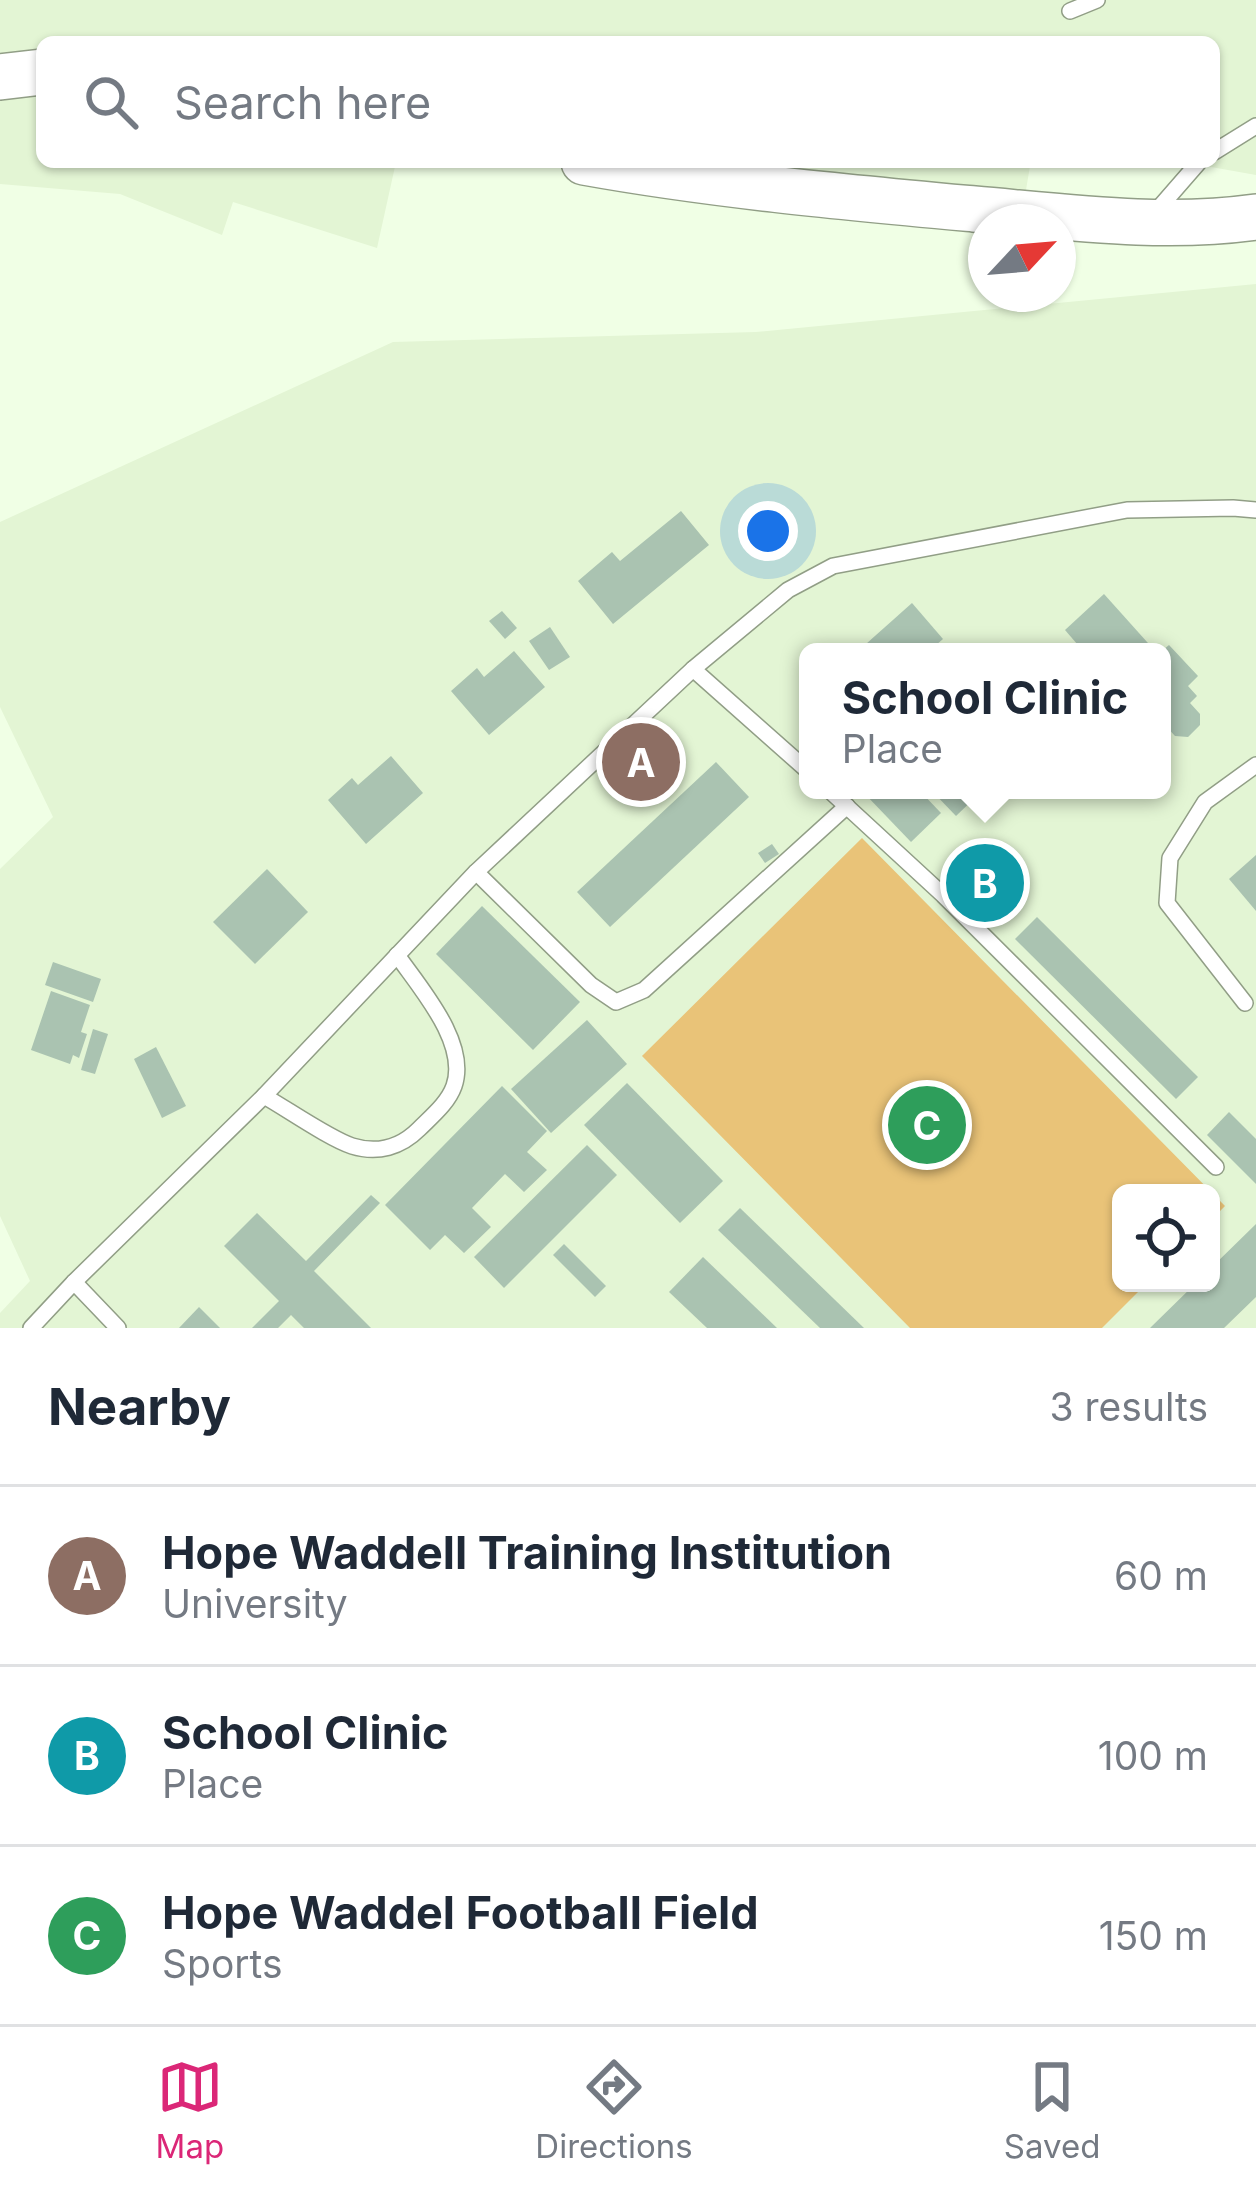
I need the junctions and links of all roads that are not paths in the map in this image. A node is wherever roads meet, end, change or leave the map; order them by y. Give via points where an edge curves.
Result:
1 (1097, 0) edge
2 (1070, 10) dead end
3 (36, 73) edge
4 (0, 76) edge
5 (1256, 126) edge
6 (1220, 148) edge
7 (622, 168) edge
8 (1194, 168) edge
9 (1248, 211) edge
10 (1146, 222) junction
11 (1256, 500) edge
12 (1233, 508) junction
13 (1256, 510) edge
14 (693, 669) junction
15 (799, 763) edge
16 (1256, 765) edge
17 (839, 799) edge
18 (847, 806) junction
19 (476, 872) junction
20 (397, 955) junction
21 (1246, 1004) dead end
22 (264, 1096) junction
23 (1216, 1166) dead end
24 (74, 1282) junction
25 (32, 1328) edge
26 (118, 1328) edge

1 - 2 lane
3 - 4 street
5 - 6 lane
7 - 10 street
8 - 10 lane
9 - 10 street
11 - 12 lane
12 - 13 lane
12 - 14 lane via 1127,510 832,566 788,590
14 - 15 lane
14 - 19 lane
16 - 21 lane via 1205,802 1171,858 1167,903
17 - 18 lane
18 - 19 lane via 644,990 616,1002
18 - 23 lane
19 - 20 lane
20 - 22 lane
20 - 22 lane via 444,1023 455,1056 455,1084 441,1108 408,1140 380,1150 350,1146
22 - 24 lane
24 - 25 lane
24 - 26 lane

